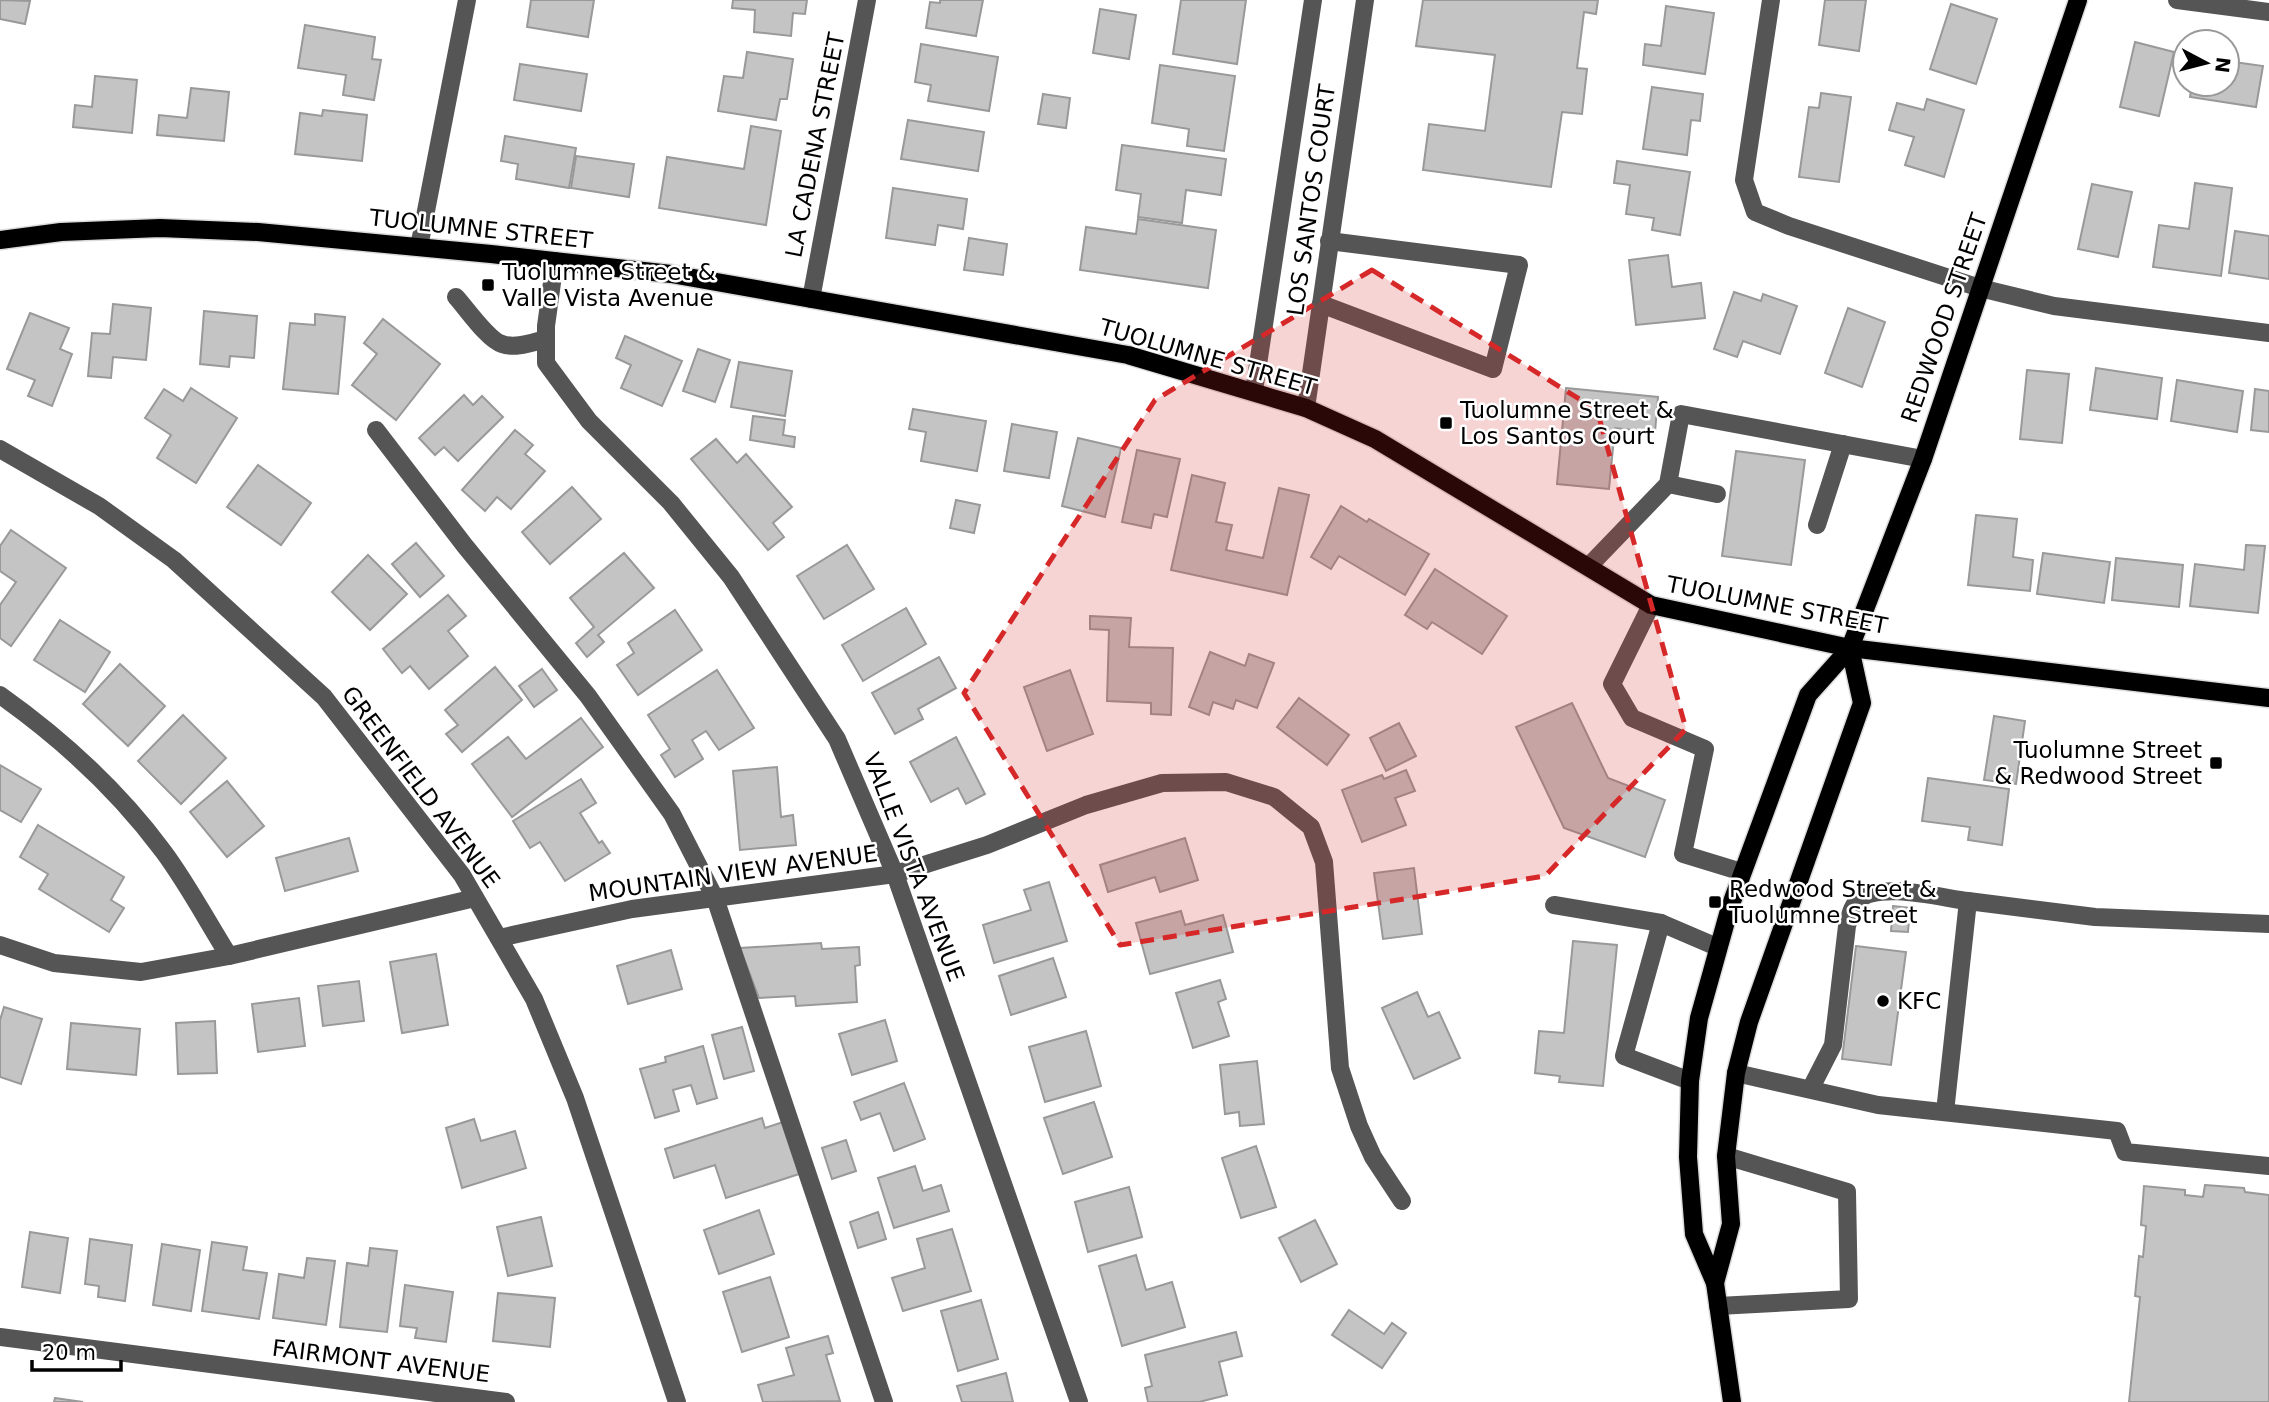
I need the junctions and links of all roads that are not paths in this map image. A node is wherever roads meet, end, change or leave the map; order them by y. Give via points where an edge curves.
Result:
1 (467, 0) edge
2 (867, 0) edge
3 (1313, 0) edge
4 (1365, 0) edge
5 (1771, 0) edge
6 (2078, 0) edge
7 (2178, 0) edge
8 (2269, 12) edge
9 (0, 240) edge
10 (1329, 241) junction
11 (419, 247) junction
12 (555, 261) junction
13 (1980, 288) junction
14 (456, 297) dead end
15 (811, 299) junction
16 (1321, 304) junction
17 (2269, 333) edge
18 (546, 339) junction
19 (515, 345) junction
20 (547, 363) junction
21 (1254, 391) junction
22 (1306, 408) junction
23 (376, 430) dead end
24 (1843, 444) junction
25 (0, 449) edge
26 (1923, 459) junction
27 (1668, 484) junction
28 (1717, 494) dead end
29 (1817, 525) dead end
30 (1589, 566) junction
31 (1651, 605) junction
32 (1850, 648) junction
33 (0, 695) edge
34 (2269, 698) edge
35 (1742, 872) junction
36 (895, 874) junction
37 (475, 898) junction
38 (715, 898) junction
39 (1968, 901) junction
40 (1554, 905) dead end
41 (1661, 923) junction
42 (2269, 924) edge
43 (499, 938) junction
44 (0, 944) edge
45 (1717, 947) junction
46 (229, 956) junction
47 (1736, 1073) junction
48 (1690, 1081) junction
49 (1811, 1088) junction
50 (1945, 1112) junction
51 (1726, 1156) junction
52 (2269, 1166) edge
53 (1402, 1201) dead end
54 (1715, 1283) junction
55 (1718, 1306) junction
56 (0, 1336) edge
57 (506, 1402) edge
58 (677, 1402) edge
59 (884, 1402) edge
60 (1079, 1402) edge
61 (1732, 1402) edge

1 - 11 street
2 - 15 street, LA CADENA STREET
3 - 21 street, LOS SANTOS COURT
4 - 10 street, LOS SANTOS COURT
5 - 13 street via 1744,180 1755,212
6 - 13 main road, REDWOOD STREET
7 - 8 street
9 - 11 main road, TUOLUMNE STREET via 160,228
10 - 16 street, LOS SANTOS COURT
10 - 16 street via 1518,265 1493,369
11 - 12 main road, TUOLUMNE STREET
12 - 15 main road, TUOLUMNE STREET via 671,274
12 - 18 street
13 - 17 street via 2054,306
13 - 26 main road, REDWOOD STREET
14 - 19 street via 494,340
15 - 21 main road, TUOLUMNE STREET via 1128,355
16 - 22 street, LOS SANTOS COURT
18 - 19 street
18 - 20 street
19 - 20 street
20 - 36 street, VALLE VISTA AVENUE via 589,421 671,503 731,577 836,739
21 - 22 main road, TUOLUMNE STREET
22 - 30 main road, TUOLUMNE STREET via 1375,439
23 - 38 street via 588,696 672,814
24 - 26 street
24 - 27 street via 1681,414
24 - 29 street
25 - 37 street, GREENFIELD AVENUE via 99,506 174,560 324,697
26 - 32 main road, REDWOOD STREET
27 - 28 street
27 - 30 street
30 - 31 main road, TUOLUMNE STREET
31 - 32 main road, TUOLUMNE STREET
31 - 35 street via 1612,684 1632,718 1704,749 1683,854
32 - 34 main road, TUOLUMNE STREET
32 - 35 main road, REDWOOD STREET via 1808,695
32 - 47 main road, REDWOOD STREET via 1862,703 1749,1022
33 - 46 street via 57,737 118,794 164,852
35 - 45 main road, REDWOOD STREET
36 - 38 street, MOUNTAIN VIEW AVENUE
36 - 53 street, MOUNTAIN VIEW AVENUE via 987,845 1086,805 1162,783 1226,782 1274,797 1311,827 1324,862 1340,1068 1373,1157
36 - 60 street, VALLE VISTA AVENUE
37 - 43 street, GREENFIELD AVENUE
37 - 46 street
38 - 43 street, MOUNTAIN VIEW AVENUE via 632,908
38 - 59 street
39 - 42 street via 2095,917
39 - 49 street via 1890,891 1858,900 1847,926 1833,1045
39 - 50 street
40 - 41 street
41 - 45 street
41 - 48 street via 1624,1056
43 - 58 street, GREENFIELD AVENUE via 534,999 575,1098
44 - 46 street via 54,963 141,972
45 - 48 main road, REDWOOD STREET via 1699,1018
47 - 49 street
47 - 51 main road, REDWOOD STREET
48 - 54 main road, REDWOOD STREET via 1688,1157 1694,1234
49 - 50 street via 1878,1104
50 - 52 street via 2117,1131 2125,1152
51 - 54 main road, REDWOOD STREET via 1731,1224
51 - 55 street via 1847,1192 1849,1299
54 - 55 main road, REDWOOD STREET
55 - 61 main road, REDWOOD STREET
56 - 57 street, FAIRMONT AVENUE

